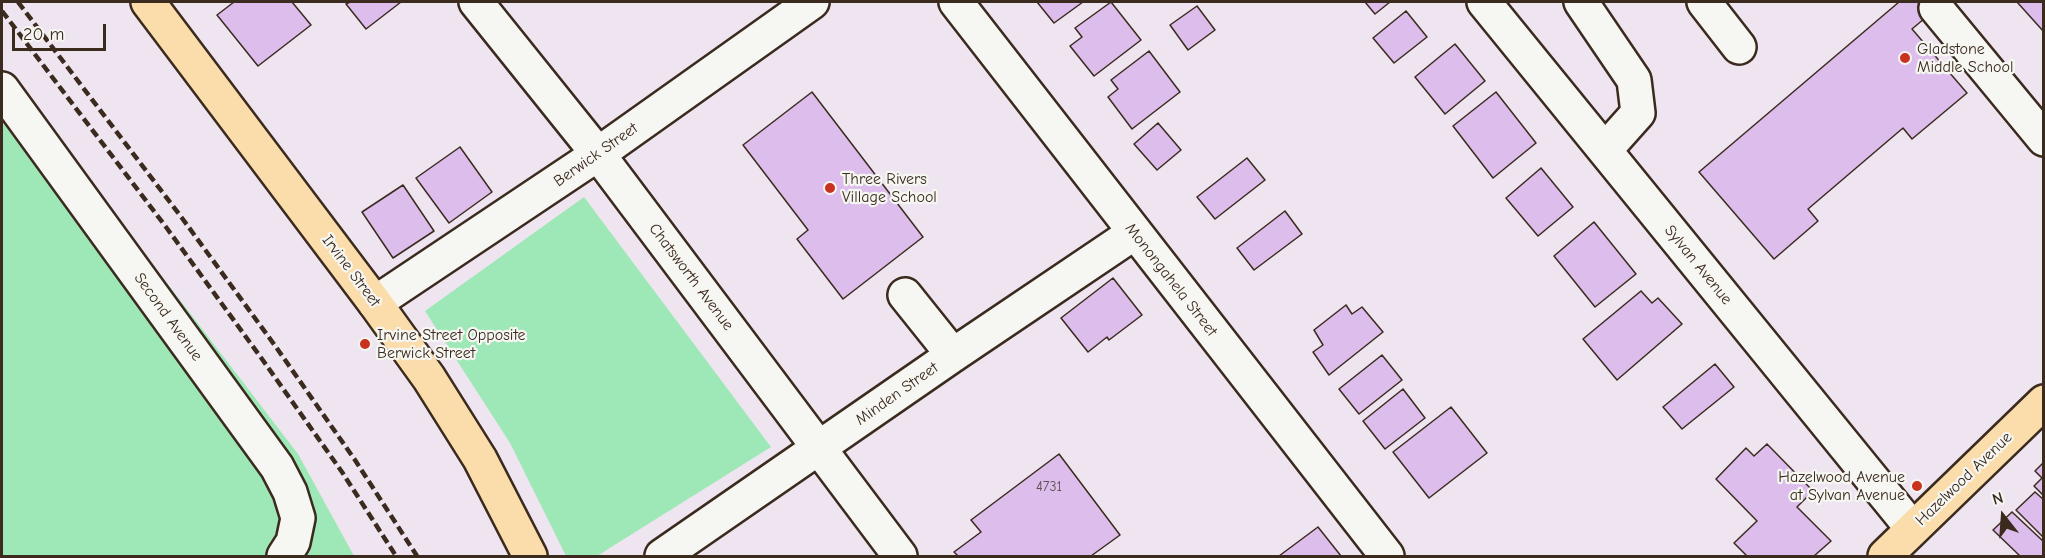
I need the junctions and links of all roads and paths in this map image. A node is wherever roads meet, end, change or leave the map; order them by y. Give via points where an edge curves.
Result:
1 (150, 2) edge
2 (476, 2) edge
3 (812, 2) edge
4 (956, 2) edge
5 (1484, 2) edge
6 (1581, 2) edge
7 (1704, 2) edge
8 (1936, 8) dead end
9 (1739, 47) dead end
10 (2, 88) edge
11 (2043, 139) edge
12 (1605, 150) junction
13 (598, 154) junction
14 (1134, 233) junction
15 (905, 295) dead end
16 (375, 303) junction
17 (953, 355) junction
18 (2043, 402) edge
19 (819, 447) junction
20 (1912, 528) junction
21 (284, 556) edge
22 (530, 556) edge
23 (662, 556) edge
24 (900, 556) edge
25 (1387, 556) edge
26 (1885, 556) edge

1 - 16 main road, Irvine Street
2 - 13 street, Chatsworth Avenue
3 - 13 street, Berwick Street
4 - 14 street, Monongahela Street
5 - 12 street, Sylvan Avenue
6 - 12 street via 1634,80 1638,113
7 - 9 street
8 - 11 street
10 - 21 street, Second Avenue via 277,467 298,518 293,542
12 - 20 street, Sylvan Avenue
13 - 16 street, Berwick Street
13 - 19 street, Chatsworth Avenue
14 - 17 street, Minden Street
14 - 25 street, Monongahela Street
15 - 17 street
16 - 22 main road, Irvine Street via 480,459
17 - 19 street, Minden Street
18 - 20 main road, Hazelwood Avenue
19 - 23 street, Minden Street
19 - 24 street, Chatsworth Avenue
20 - 26 main road, Hazelwood Avenue

